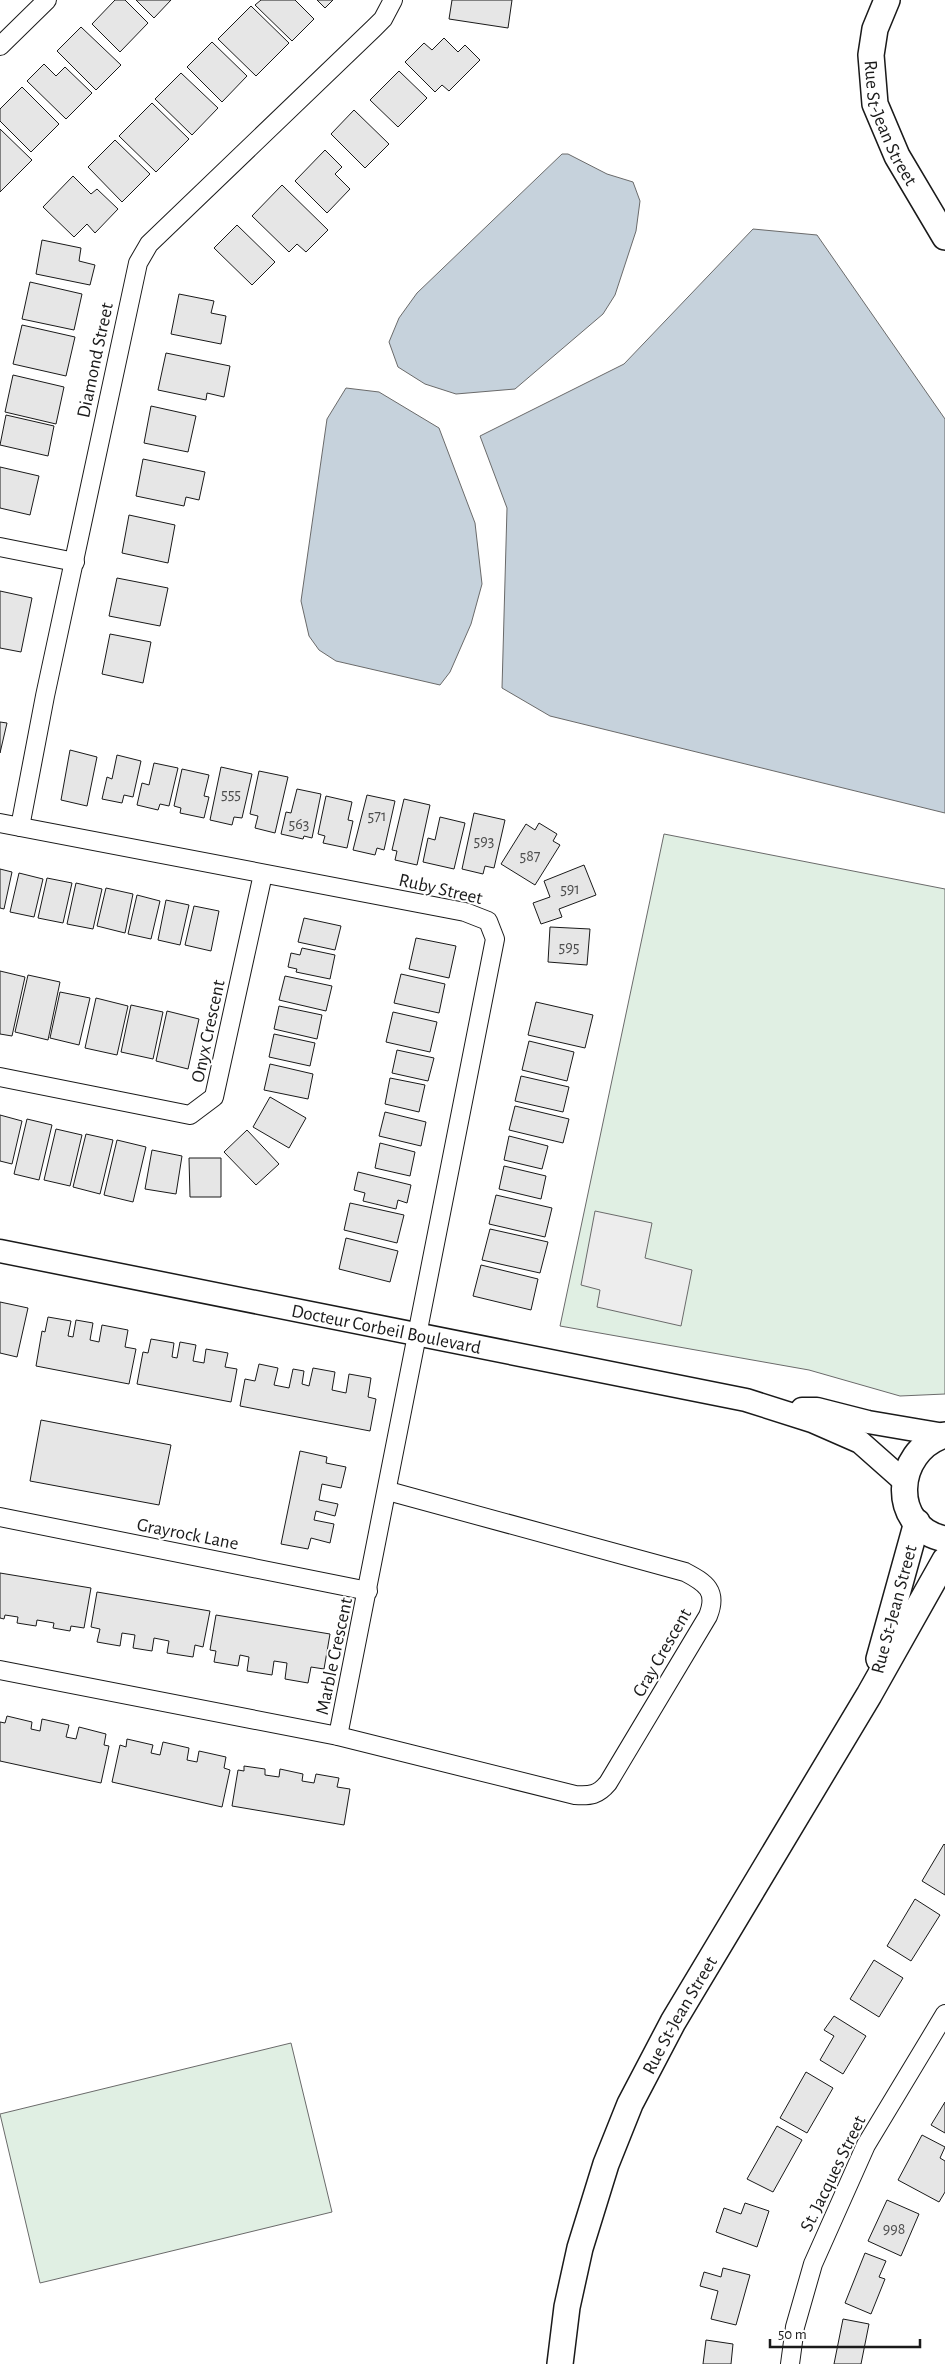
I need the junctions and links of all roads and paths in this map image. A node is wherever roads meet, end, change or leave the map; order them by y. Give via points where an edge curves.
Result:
1 (48, 0) edge
2 (393, 0) edge
3 (887, 0) edge
4 (0, 46) edge
5 (945, 237) edge
6 (0, 547) edge
7 (75, 562) junction
8 (0, 823) edge
9 (20, 827) junction
10 (263, 874) junction
11 (0, 1077) edge
12 (0, 1251) edge
13 (418, 1334) junction
14 (771, 1407) junction
15 (944, 1435) edge
16 (904, 1482) junction
17 (388, 1491) junction
18 (0, 1517) edge
19 (917, 1522) junction
20 (945, 1539) edge
21 (945, 1560) edge
22 (368, 1591) junction
23 (0, 1670) edge
24 (869, 1695) junction
25 (338, 1736) junction
26 (945, 2014) edge
27 (560, 2364) edge
28 (790, 2364) edge

1 - 4 street
2 - 7 street, Diamond Street via 383,19 143,253 134,273
3 - 5 main road, Rue St-Jean Street via 874,29 871,55 874,104 897,156
6 - 7 street
7 - 9 street, Diamond Street
8 - 9 street, Ruby Street
9 - 10 street, Ruby Street
10 - 11 street, Onyx Crescent via 214,1097 190,1115
10 - 13 street, Ruby Street via 465,912 488,921 495,939
12 - 13 street, Docteur Corbeil Boulevard
13 - 14 street, Docteur Corbeil Boulevard
13 - 17 street, Marble Crescent
14 - 15 street, Docteur Corbeil Boulevard via 817,1409 868,1422
14 - 16 street, Docteur Corbeil Boulevard via 860,1442
15 - 16 main road, Rue St-Jean Street via 916,1452
16 - 19 main road, Rue St-Jean Street via 904,1496
17 - 22 street, Marble Crescent
17 - 25 street, Cray Crescent via 685,1572 708,1587 712,1605 608,1783 600,1792 590,1796 575,1795
18 - 22 street, Grayrock Lane
19 - 20 main road, Rue St-Jean Street via 928,1532
19 - 24 main road, Rue St-Jean Street
21 - 24 main road, Rue St-Jean Street
22 - 25 street, Marble Crescent
23 - 25 street, Marble Crescent
24 - 27 main road, Rue St-Jean Street via 673,2022 630,2104 606,2164 580,2248
26 - 28 street, St. Jacques Street via 866,2145 813,2264 795,2327

